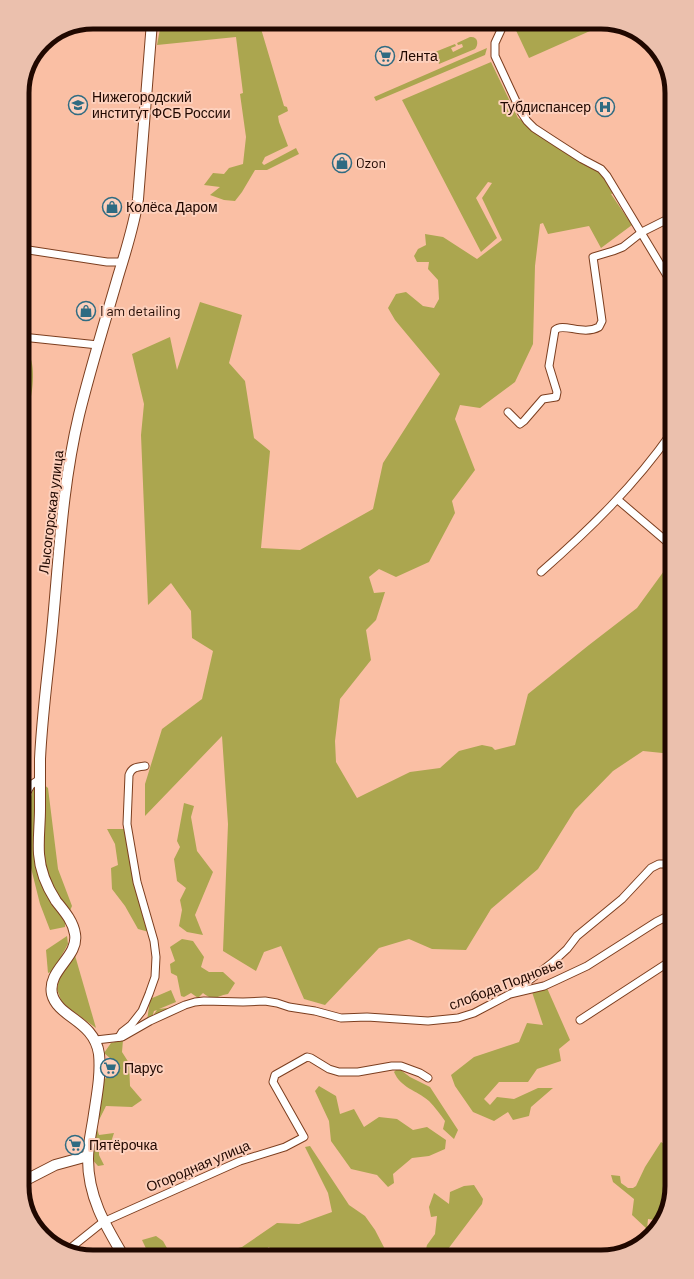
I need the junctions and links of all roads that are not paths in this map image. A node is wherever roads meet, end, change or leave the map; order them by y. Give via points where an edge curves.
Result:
1 (151, 29) edge
2 (501, 29) edge
3 (665, 221) edge
4 (642, 232) junction
5 (29, 250) edge
6 (122, 262) junction
7 (665, 272) edge
8 (29, 338) edge
9 (98, 345) junction
10 (508, 412) dead end
11 (665, 442) edge
12 (618, 500) junction
13 (665, 540) edge
14 (541, 572) dead end
15 (145, 766) dead end
16 (40, 779) junction
17 (29, 789) edge
18 (665, 864) edge
19 (665, 918) edge
20 (665, 965) edge
21 (510, 994) junction
22 (580, 1020) dead end
23 (122, 1036) junction
24 (96, 1040) junction
25 (428, 1078) dead end
26 (88, 1156) junction
27 (29, 1178) edge
28 (103, 1222) junction
29 (72, 1247) edge
30 (120, 1250) edge

1 - 6 street, Лысогорская улица via 138,199 134,223
2 - 4 street via 495,43 495,56 527,121 557,143 601,169
3 - 4 street
4 - 7 street
4 - 10 street via 623,247 593,257 602,321 599,327 589,331 563,326 555,330 549,366 557,392 556,397 543,399 520,424
5 - 6 street
6 - 9 street, Лысогорская улица
8 - 9 street
9 - 16 street, Лысогорская улица via 71,453 63,508
11 - 12 street
12 - 13 street
12 - 14 street
15 - 23 street via 136,767 128,775 127,824 138,882 154,940 155,977 142,1011 122,1032
16 - 17 street
16 - 24 street, Лысогорская улица via 39,856 45,879 69,917 76,941 53,982 51,992 57,1005 85,1026
18 - 21 street via 650,868 622,899 577,936 568,949
19 - 21 street, слобода Подновье via 587,966 544,986
20 - 22 street
21 - 23 street, слобода Подновье via 474,1013 428,1021 341,1018 265,1001 195,1002
23 - 24 street
24 - 26 street via 100,1073
25 - 28 street, Огородная улица via 401,1066 339,1072 307,1057 273,1078 304,1137 285,1147 240,1160
26 - 27 street via 55,1165
26 - 28 street via 91,1189
28 - 29 street, Огородная улица
28 - 30 street

